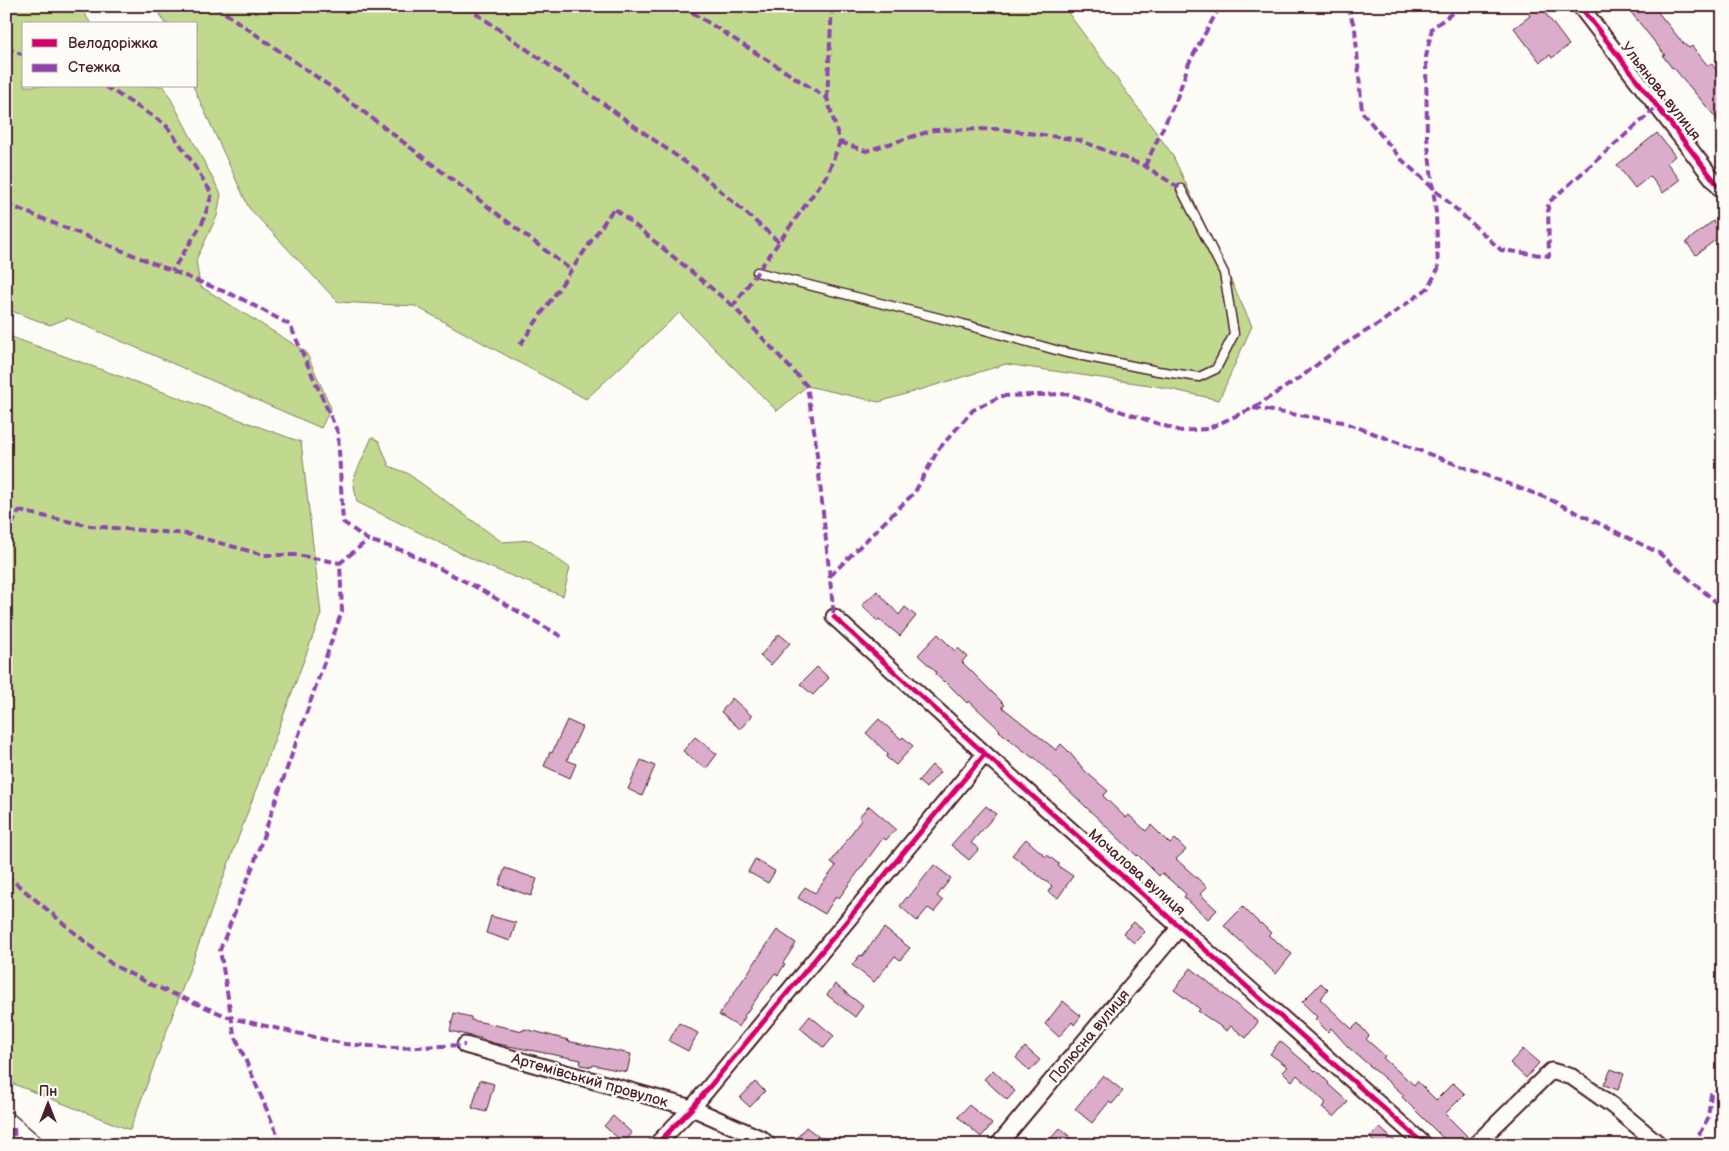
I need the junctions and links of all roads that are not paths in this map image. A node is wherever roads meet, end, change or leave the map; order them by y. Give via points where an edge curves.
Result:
1 (1580, 6) edge
2 (1181, 189) dead end
3 (1723, 192) edge
4 (757, 272) dead end
5 (834, 617) dead end
6 (985, 754) junction
7 (1180, 927) junction
8 (465, 1045) dead end
9 (692, 1108) junction
10 (6, 1121) edge
11 (34, 1145) edge
12 (656, 1145) edge
13 (768, 1145) edge
14 (998, 1145) edge
15 (1425, 1145) edge
16 (1475, 1145) edge
17 (1660, 1145) edge

1 - 3 street, Ульянова вулиця
2 - 4 lane via 1224,273 1234,334 1216,369 1198,377 1063,352
5 - 6 street, Мочалова вулиця
6 - 7 street, Мочалова вулиця
6 - 9 street
7 - 14 street, Полюсна вулиця
7 - 15 street, Мочалова вулиця
8 - 9 street, Артемівський провулок
9 - 12 street
9 - 13 street, Артемівський провулок via 762,1139
10 - 11 street
16 - 17 street via 1551,1071 1572,1077 1614,1106

